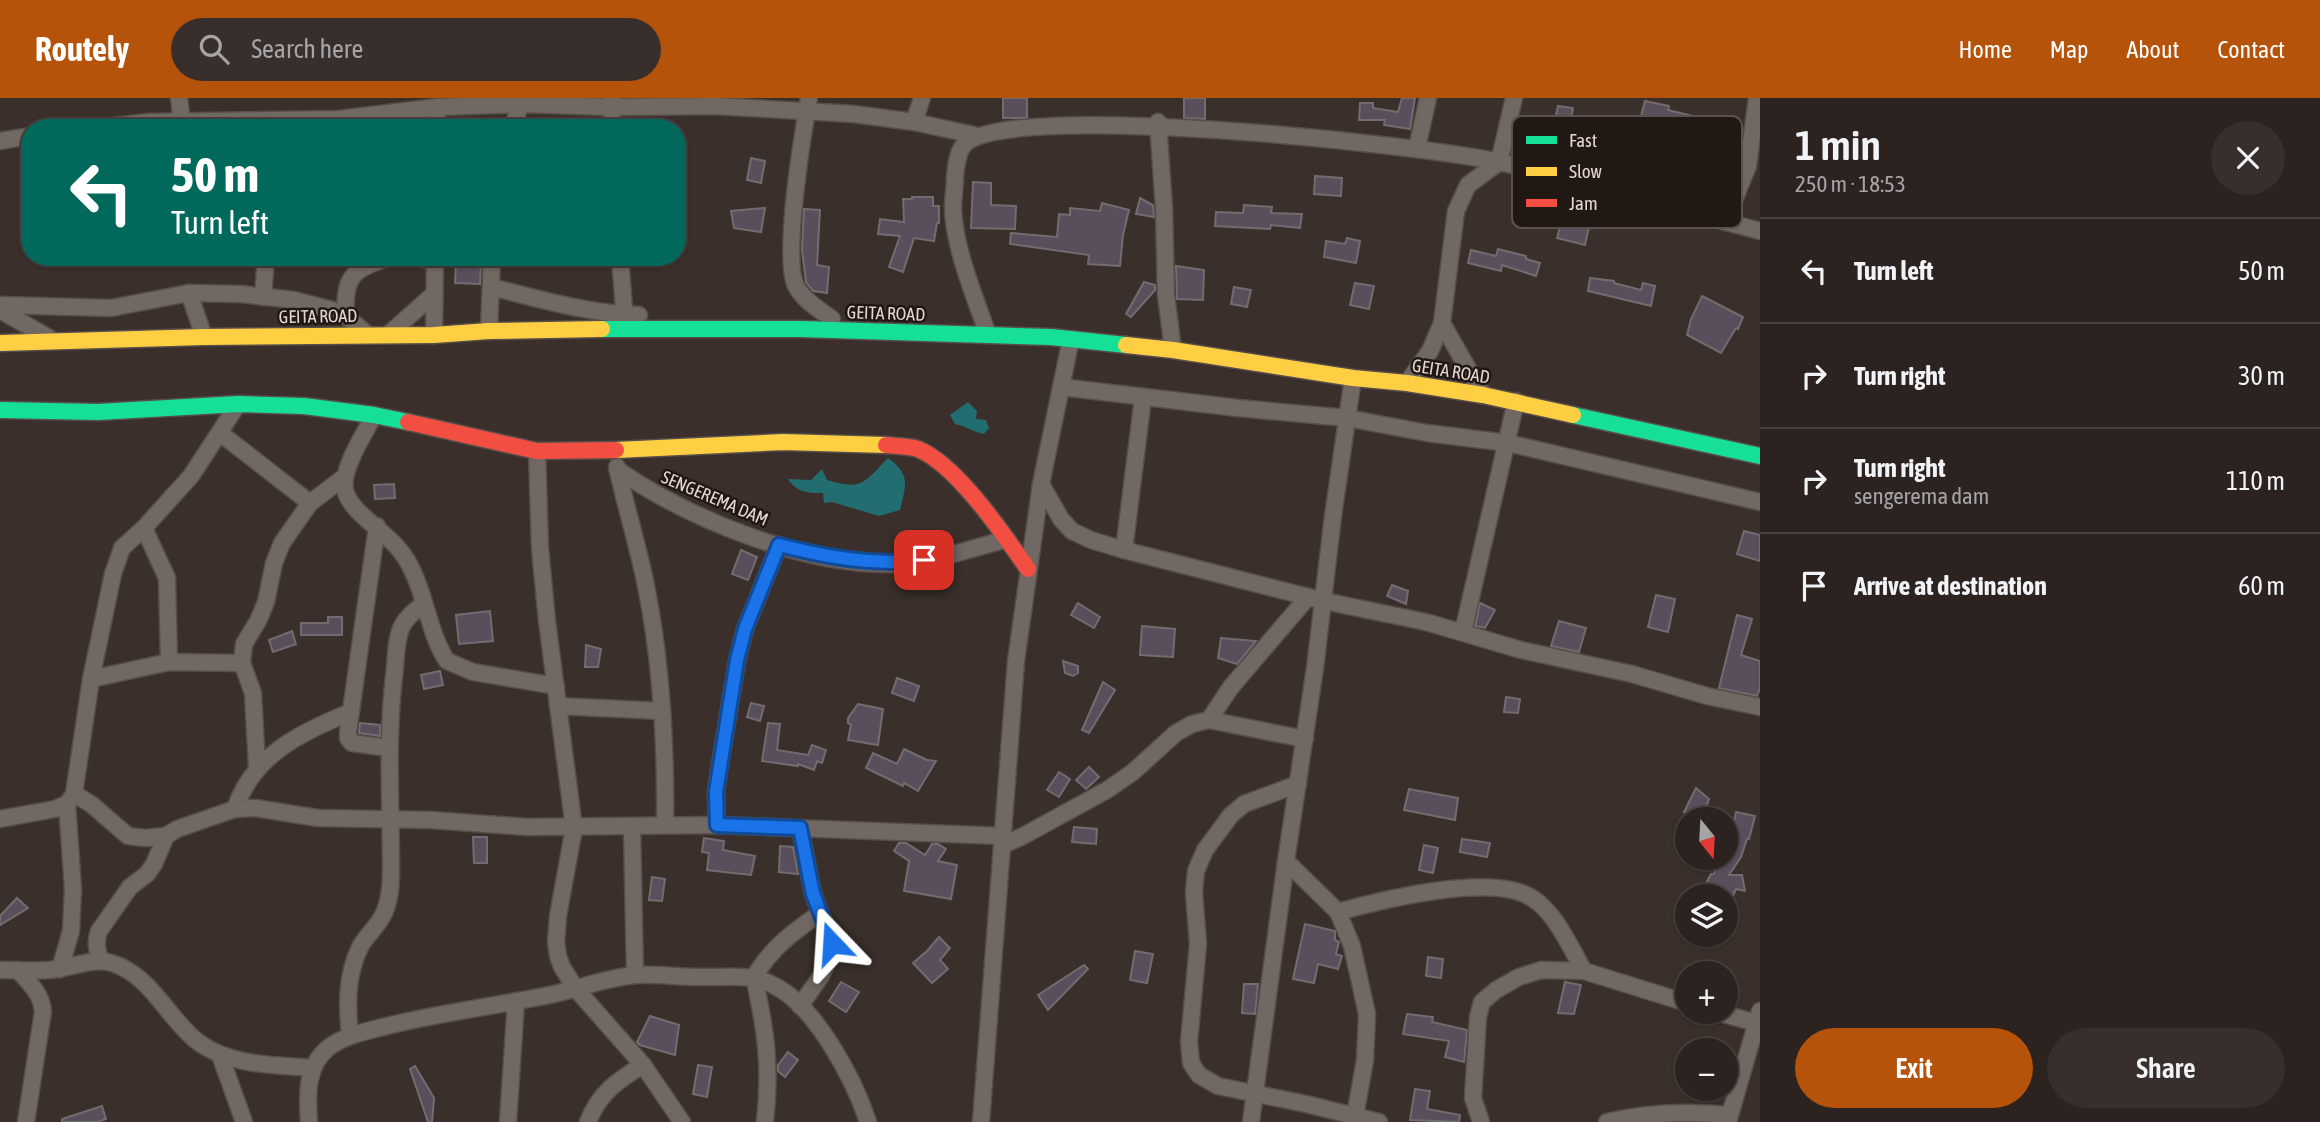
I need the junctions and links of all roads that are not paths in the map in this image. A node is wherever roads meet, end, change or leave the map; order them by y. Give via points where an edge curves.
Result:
1 (179, 98) edge
2 (922, 98) edge
3 (1428, 98) edge
4 (1514, 98) edge
5 (1757, 98) edge
6 (522, 101) edge
7 (611, 102) edge
8 (426, 105) edge
9 (808, 105) edge
10 (182, 119) edge
11 (358, 119) edge
12 (515, 119) edge
13 (914, 122) junction
14 (1158, 122) junction
15 (974, 135) junction
16 (21, 138) edge
17 (0, 141) edge
18 (1417, 148) junction
19 (1499, 162) junction
20 (1512, 165) edge
21 (1742, 181) edge
22 (1742, 226) edge
23 (1760, 231) edge
24 (265, 266) edge
25 (353, 266) edge
26 (435, 266) edge
27 (492, 266) edge
28 (621, 266) edge
29 (491, 287) junction
30 (190, 293) junction
31 (434, 294) junction
32 (263, 297) junction
33 (0, 307) edge
34 (346, 316) junction
35 (832, 319) junction
36 (625, 322) junction
37 (1442, 323) junction
38 (986, 330) junction
39 (489, 331) junction
40 (368, 335) junction
41 (434, 335) junction
42 (387, 336) junction
43 (204, 337) junction
44 (1072, 339) junction
45 (53, 341) junction
46 (0, 343) edge
47 (1173, 350) junction
48 (1353, 378) junction
49 (1407, 383) junction
50 (1061, 387) junction
51 (1483, 395) junction
52 (1143, 398) junction
53 (1516, 401) junction
54 (238, 404) junction
55 (0, 410) edge
56 (374, 415) junction
57 (1347, 418) junction
58 (220, 433) junction
59 (1508, 443) junction
60 (614, 450) junction
61 (537, 451) junction
62 (1760, 456) edge
63 (618, 470) junction
64 (343, 478) junction
65 (1041, 484) junction
66 (1760, 502) edge
67 (310, 503) junction
68 (377, 526) junction
69 (144, 528) junction
70 (1007, 539) junction
71 (779, 545) junction
72 (1124, 550) junction
73 (1028, 569) junction
74 (1316, 599) junction
75 (424, 604) junction
76 (1463, 632) junction
77 (169, 662) junction
78 (242, 663) junction
79 (91, 679) junction
80 (556, 686) junction
81 (558, 705) junction
82 (1760, 707) edge
83 (662, 711) junction
84 (351, 712) junction
85 (1209, 720) junction
86 (1305, 739) junction
87 (389, 748) junction
88 (257, 768) junction
89 (1298, 784) junction
90 (70, 799) junction
91 (235, 809) junction
92 (0, 819) edge
93 (389, 820) junction
94 (665, 825) junction
95 (717, 825) junction
96 (632, 827) junction
97 (574, 828) junction
98 (800, 828) junction
99 (822, 829) junction
100 (166, 836) junction
101 (1003, 840) junction
102 (804, 848) junction
103 (1286, 861) junction
104 (1338, 912) junction
105 (820, 913) junction
106 (100, 960) junction
107 (60, 969) junction
108 (0, 970) edge
109 (18, 970) junction
110 (1584, 971) junction
111 (635, 975) junction
112 (754, 978) junction
113 (576, 989) junction
114 (1675, 999) edge
115 (516, 1001) junction
116 (800, 1006) junction
117 (1738, 1016) edge
118 (1758, 1019) edge
119 (350, 1036) junction
120 (220, 1055) junction
121 (643, 1065) junction
122 (312, 1068) junction
123 (1738, 1086) edge
124 (1255, 1093) junction
125 (1723, 1101) edge
126 (1734, 1101) edge
127 (1355, 1116) junction
128 (1706, 1117) edge
129 (1729, 1119) edge
130 (26, 1122) edge
131 (244, 1122) edge
132 (309, 1122) edge
133 (508, 1122) edge
134 (588, 1122) edge
135 (682, 1122) edge
136 (765, 1122) edge
137 (868, 1122) edge
138 (981, 1122) edge
139 (1251, 1122) edge
140 (1379, 1122) edge
141 (1481, 1122) edge
142 (1607, 1122) edge

1 - 10 street
2 - 13 street
3 - 18 street
4 - 19 street
5 - 21 street
6 - 7 street
6 - 8 street
6 - 12 street
7 - 9 street
8 - 11 street
9 - 13 street
9 - 35 street via 790,263 796,288
13 - 15 street
14 - 15 street via 1062,123
14 - 18 street
14 - 47 street
15 - 38 street via 962,146 956,167 953,209
16 - 17 street
18 - 19 street
19 - 20 street
19 - 37 street via 1468,185 1456,211
22 - 23 street
24 - 32 street
25 - 34 street via 344,295
26 - 31 street
27 - 29 street
28 - 36 street
29 - 36 street
29 - 39 street
30 - 32 street
30 - 33 street via 111,308
30 - 43 street
31 - 41 street
31 - 42 street
32 - 34 street via 313,304
33 - 45 street
34 - 40 street
35 - 36 street
35 - 38 street
36 - 38 main road, GEITA ROAD
36 - 39 main road, GEITA ROAD
37 - 49 street via 1430,351
37 - 51 street
38 - 44 main road, GEITA ROAD
39 - 41 main road, GEITA ROAD
40 - 42 main road, GEITA ROAD
40 - 43 main road, GEITA ROAD
41 - 42 main road, GEITA ROAD
43 - 45 main road, GEITA ROAD
44 - 47 main road, GEITA ROAD
44 - 50 street
45 - 46 main road, GEITA ROAD
47 - 48 main road, GEITA ROAD
48 - 49 main road, GEITA ROAD
48 - 57 street
49 - 51 main road, GEITA ROAD
50 - 52 street
50 - 65 street
51 - 53 main road, GEITA ROAD
52 - 57 street
52 - 72 street
53 - 59 street
53 - 62 main road, GEITA ROAD
54 - 55 main road via 98,412
54 - 56 main road
54 - 58 street
56 - 61 main road
56 - 64 street
57 - 59 street
57 - 74 street
58 - 67 street
58 - 69 street via 191,476
59 - 66 street
59 - 76 street
60 - 61 main road
60 - 63 street
60 - 70 main road via 783,442 870,443 918,449 952,472
61 - 80 street via 540,548
63 - 71 street, SENGEREMA DAM via 709,519
63 - 83 street via 647,592
64 - 67 street
64 - 68 street via 352,505
65 - 72 street via 1072,531
65 - 73 street
67 - 78 street via 282,543 266,602 244,644
68 - 75 street via 400,549
68 - 84 street
69 - 77 street via 167,578
69 - 79 street via 122,548
70 - 71 street, SENGEREMA DAM via 892,564
70 - 73 main road
71 - 95 street via 737,660 716,792
72 - 74 street
73 - 101 street
74 - 76 street
74 - 85 street via 1247,668
74 - 86 street
75 - 80 street via 447,661 473,672
75 - 87 street via 402,626 398,640
76 - 82 street
77 - 78 street
77 - 79 street
78 - 88 street via 253,693
79 - 90 street
80 - 81 street
81 - 83 street
81 - 97 street
83 - 94 street
84 - 87 street via 348,738 352,743
84 - 88 street via 299,734
85 - 86 street
85 - 101 street via 1176,733 1107,790 1023,836
86 - 89 street
87 - 93 street
88 - 91 street
89 - 103 street
89 - 124 street via 1244,804 1231,815 1196,871 1198,944 1191,1063 1199,1075 1218,1086
90 - 92 street
90 - 100 street via 91,804 128,836
90 - 107 street via 74,890 71,931
91 - 93 street
91 - 100 street
93 - 97 street
93 - 119 street via 388,905 354,963 348,987
94 - 95 street
94 - 96 street
95 - 98 street
96 - 97 street
96 - 111 street
97 - 113 street via 556,942 562,967
98 - 99 street
98 - 102 street
99 - 101 street
99 - 102 street
100 - 106 street via 147,874 130,887 99,931
101 - 138 street
102 - 105 street
103 - 104 street
103 - 124 street
104 - 110 street via 1461,888 1513,891 1542,906
104 - 127 street via 1352,946 1367,1014
105 - 112 street via 777,945
105 - 116 street via 832,943 830,955
106 - 107 street
106 - 120 street via 140,978 198,1041
107 - 109 street
108 - 109 street
109 - 130 street via 36,990 43,1012
110 - 114 street
110 - 141 street via 1541,970 1496,989 1482,1002 1473,1098
111 - 112 street
111 - 113 street
112 - 116 street via 784,991
112 - 136 street via 767,1041
113 - 115 street
113 - 121 street
115 - 119 street via 443,1012
115 - 133 street
116 - 137 street via 836,1051
117 - 118 street
118 - 123 street
119 - 122 street via 327,1049
120 - 122 street
120 - 131 street
121 - 134 street via 604,1093
121 - 135 street
122 - 132 street
124 - 127 street
124 - 139 street
125 - 128 street
126 - 129 street
127 - 140 street
128 - 129 street
128 - 142 street via 1657,1113

